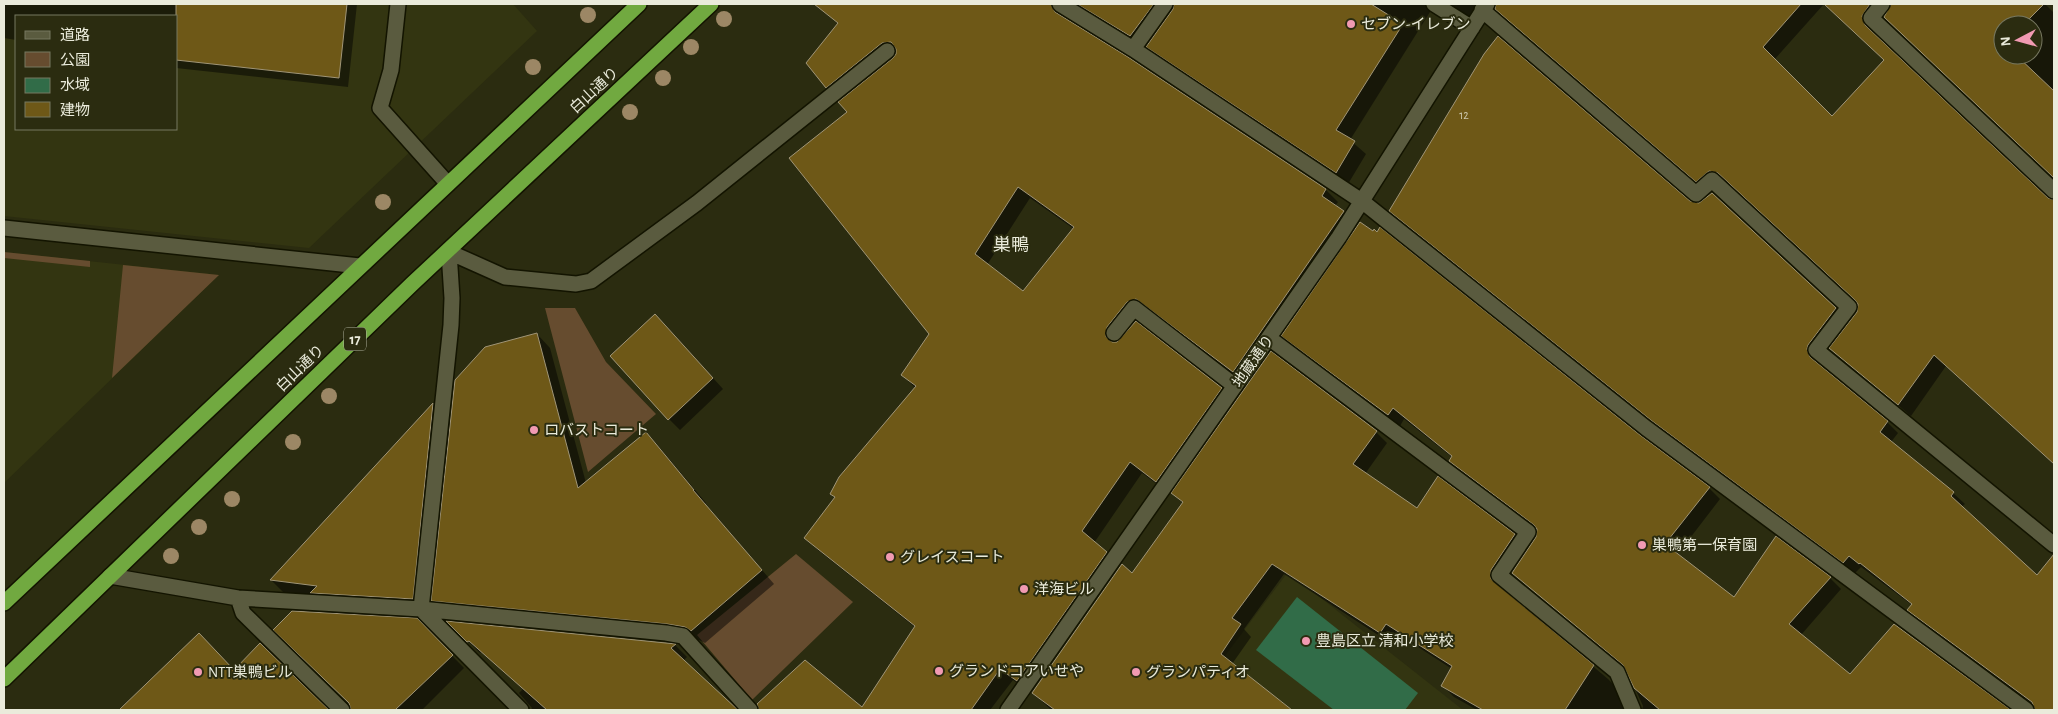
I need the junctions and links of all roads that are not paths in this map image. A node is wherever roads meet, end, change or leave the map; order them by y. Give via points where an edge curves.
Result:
1 (398, 4) edge
2 (639, 4) edge
3 (710, 4) edge
4 (1060, 4) edge
5 (1165, 4) edge
6 (1434, 4) edge
7 (1882, 4) edge
8 (1484, 7) edge
9 (1472, 28) junction
10 (1133, 49) junction
11 (887, 51) dead end
12 (448, 184) junction
13 (2054, 191) edge
14 (1362, 202) junction
15 (4, 228) edge
16 (448, 252) junction
17 (360, 266) junction
18 (1114, 334) dead end
19 (1269, 338) junction
20 (1235, 386) junction
21 (2054, 545) edge
22 (110, 576) junction
23 (7, 596) edge
24 (238, 598) junction
25 (421, 609) junction
26 (4, 679) edge
27 (342, 710) edge
28 (521, 710) edge
29 (750, 710) edge
30 (1008, 710) edge
31 (1633, 710) edge
32 (2026, 710) edge

1 - 12 street via 390,70 380,108
2 - 12 highway, 白山通り
3 - 16 highway, 白山通り / 17
4 - 10 street
5 - 10 street
6 - 9 street
7 - 13 street via 1871,18
8 - 9 street, 地蔵通り
8 - 21 street via 1696,194 1712,180 1849,306 1816,350
9 - 14 street, 地蔵通り
10 - 14 street
11 - 16 street via 697,203 591,281 576,284 504,277
12 - 17 highway, 白山通り
14 - 19 street, 地蔵通り
14 - 32 street via 1646,428
15 - 17 street
16 - 22 highway, 白山通り / 17
16 - 25 street via 451,325
17 - 23 highway, 白山通り
18 - 20 street via 1134,308
19 - 20 street, 地蔵通り
19 - 31 street via 1528,532 1499,575 1617,672
20 - 30 street, 地蔵通り
22 - 24 street
22 - 26 highway, 白山通り / 17
24 - 25 street
24 - 27 street via 243,613
25 - 28 street
25 - 29 street via 683,636

